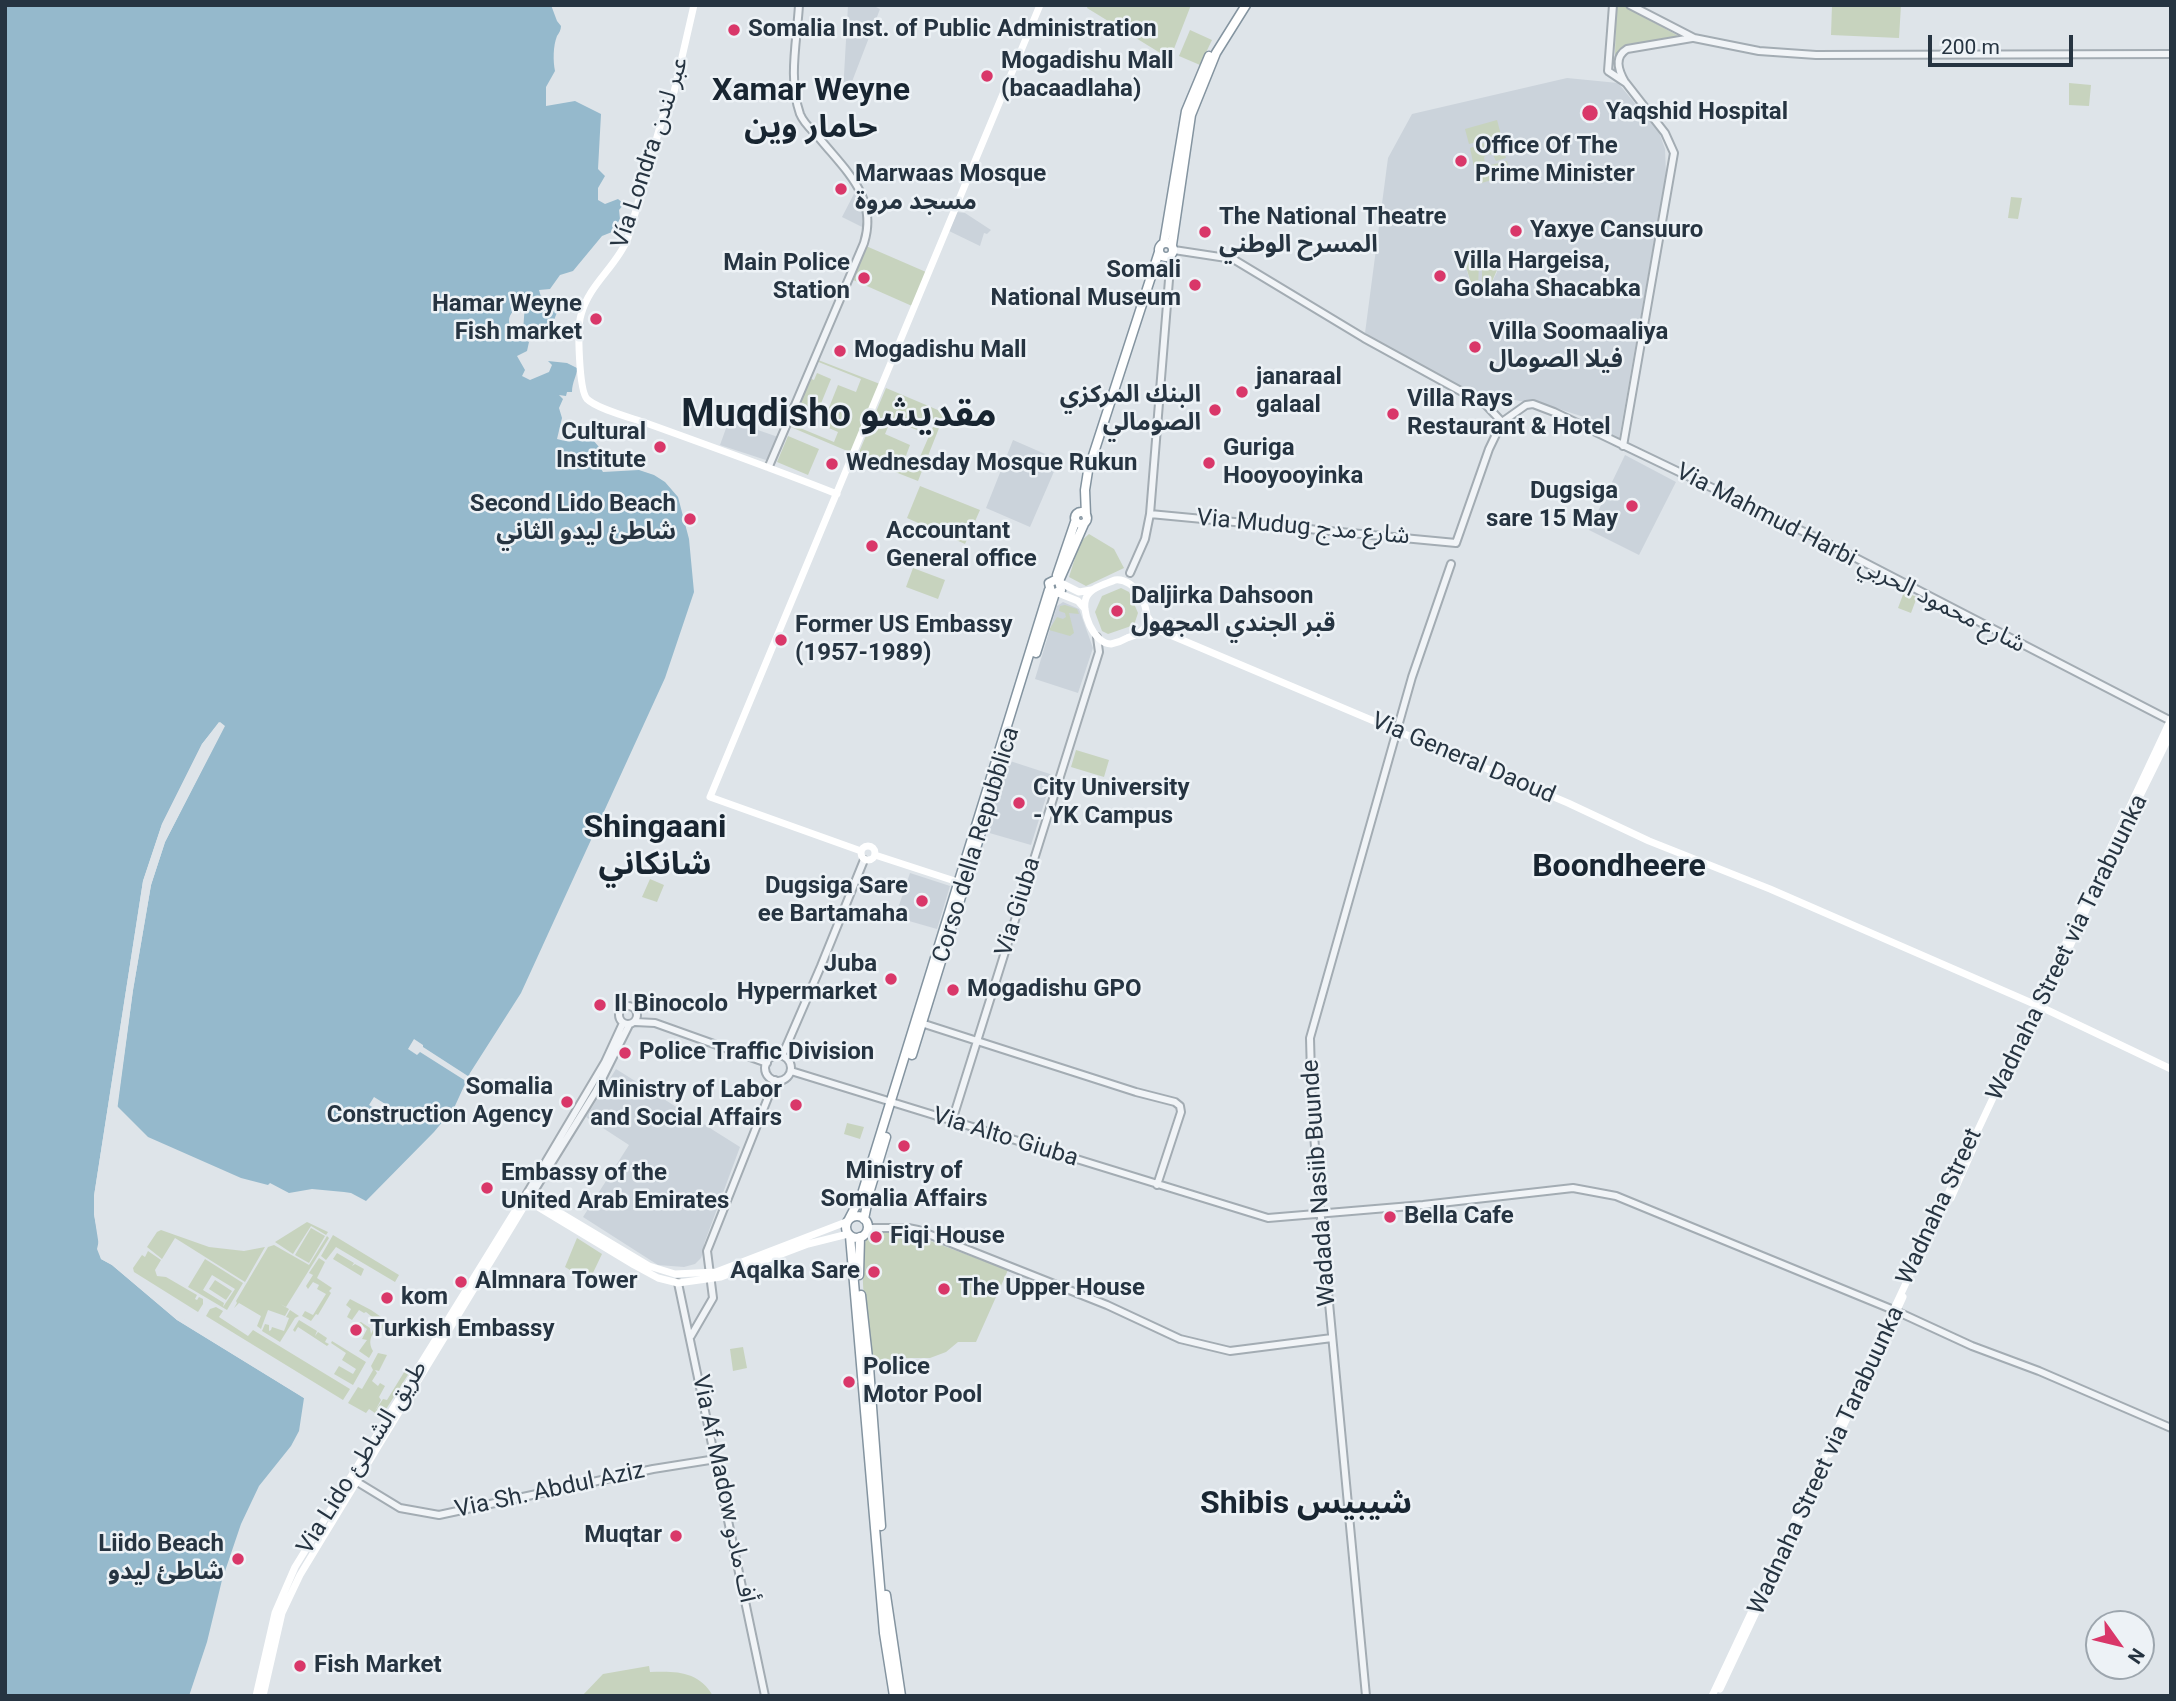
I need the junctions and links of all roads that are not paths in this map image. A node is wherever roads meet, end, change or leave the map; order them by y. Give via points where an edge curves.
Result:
1 (694, 5) edge
2 (799, 5) edge
3 (1040, 5) edge
4 (1240, 5) edge
5 (1246, 5) edge
6 (1613, 5) edge
7 (1630, 5) edge
8 (1236, 15) junction
9 (1694, 38) junction
10 (2171, 54) edge
11 (1626, 83) junction
12 (1170, 248) junction
13 (1503, 422) junction
14 (1622, 446) junction
15 (769, 466) junction
16 (837, 494) junction
17 (1150, 514) junction
18 (1451, 564) dead end
19 (1130, 573) junction
20 (1121, 580) junction
21 (1058, 581) junction
22 (1132, 584) junction
23 (1095, 589) junction
24 (1054, 592) junction
25 (1085, 609) junction
26 (1147, 616) junction
27 (1156, 629) junction
28 (1138, 634) junction
29 (1097, 637) junction
30 (1111, 643) junction
31 (1099, 652) junction
32 (2170, 720) edge
33 (1397, 730) junction
34 (2171, 733) edge
35 (861, 851) junction
36 (875, 855) junction
37 (864, 860) junction
38 (961, 883) junction
39 (2038, 1006) junction
40 (636, 1010) junction
41 (919, 1022) junction
42 (629, 1023) junction
43 (655, 1023) junction
44 (977, 1042) junction
45 (782, 1056) junction
46 (767, 1063) junction
47 (2171, 1069) edge
48 (791, 1071) junction
49 (775, 1080) junction
50 (893, 1103) junction
51 (952, 1121) junction
52 (1157, 1185) junction
53 (528, 1197) junction
54 (1321, 1214) junction
55 (848, 1221) junction
56 (866, 1223) junction
57 (849, 1235) junction
58 (860, 1237) junction
59 (647, 1268) junction
60 (711, 1276) junction
61 (478, 1280) junction
62 (678, 1283) junction
63 (1894, 1310) junction
64 (691, 1336) junction
65 (1332, 1338) junction
66 (2171, 1428) edge
67 (872, 1444) junction
68 (716, 1459) junction
69 (352, 1480) junction
70 (874, 1481) junction
71 (263, 1674) junction
72 (256, 1696) edge
73 (263, 1696) edge
74 (765, 1696) edge
75 (894, 1696) edge
76 (901, 1696) edge
77 (1366, 1696) edge
78 (1714, 1696) edge

1 - 15 main road, Vía Londra عبر لندن via 674,92 628,238 590,292 580,318 584,394 622,415
2 - 15 street via 794,76 799,109 804,122 866,201 869,220 864,243
3 - 16 main road
4 - 8 highway
5 - 8 highway
6 - 11 street via 1608,71
7 - 9 street
8 - 12 highway via 1199,76 1186,111
9 - 10 street via 1759,51 1816,55
9 - 11 street via 1622,52 1618,64
11 - 14 street via 1665,133 1674,153
12 - 13 street via 1233,259 1486,405
12 - 17 street
12 - 21 highway via 1159,247
13 - 14 street, Via Mahmud Harbi شارع محمود الحربي via 1533,404
13 - 17 street, Via Mudug شارع مدج via 1456,543
14 - 32 street, Via Mahmud Harbi شارع محمود الحربي via 1823,541
15 - 16 main road
16 - 35 main road via 710,797
17 - 19 street
18 - 33 street, Wadada Nasiib Buunde
19 - 20 street
19 - 22 street
20 - 22 main road
20 - 23 main road
21 - 23 main road via 1082,593
21 - 24 highway via 1049,583
22 - 26 main road
23 - 25 main road via 1087,597
24 - 25 main road via 1078,601
24 - 38 highway
25 - 29 main road
26 - 27 main road
26 - 28 main road
27 - 28 main road
27 - 33 main road, Via General Daoud
28 - 30 main road
29 - 30 main road
29 - 31 street
30 - 31 street
31 - 44 street, Via Giuba
32 - 39 main road, Wadnaha Street
33 - 39 main road, Via General Daoud
33 - 54 street, Wadada Nasiib Buunde via 1310,1038
34 - 39 main road, Wadnaha Street via Tarabuunka
35 - 36 main road via 870,846
35 - 37 main road
36 - 37 main road
36 - 38 main road
37 - 45 street
38 - 41 highway
39 - 47 main road, Via General Daoud
39 - 63 main road, Wadnaha Street
40 - 42 street via 638,1016
40 - 42 street via 623,1007 619,1014
40 - 43 street
41 - 44 street
41 - 50 highway
42 - 43 street
42 - 53 street via 596,1091
43 - 46 street
44 - 51 street, Via Giuba
44 - 52 street via 1175,1102 1181,1112
45 - 46 street
45 - 48 street
46 - 49 street via 766,1072
48 - 49 street via 786,1079
48 - 50 street, Via Alto Giuba
49 - 60 street via 708,1251
50 - 51 street, Via Alto Giuba
50 - 55 highway
50 - 56 highway via 870,1189
51 - 52 street, Via Alto Giuba
52 - 54 street, Via Alto Giuba via 1268,1218
53 - 59 main road
53 - 61 main road, Via Lido طريق الشاطئ
53 - 61 main road, Via Lido طريق الشاطئ
54 - 63 street, Via Alto Giuba via 1551,1189 1594,1191
54 - 65 street, Wadada Nasiib Buunde
55 - 56 highway via 858,1216
55 - 57 highway
55 - 60 main road
56 - 58 highway
56 - 65 street via 918,1230 1111,1306 1181,1339 1230,1351
57 - 58 highway
57 - 60 main road via 808,1244 721,1277
57 - 67 highway
58 - 67 highway via 858,1267
59 - 60 main road
59 - 62 main road via 658,1278
60 - 62 main road
60 - 64 street via 713,1298
61 - 69 main road, Via Lido طريق الشاطئ
62 - 64 street, Via Af Madow أف مادو
63 - 66 street, Via Alto Giuba
63 - 78 main road, Wadnaha Street
64 - 68 street, Via Af Madow أف مادو
65 - 77 street, Wadada Nasiib Buunde
67 - 70 highway
68 - 69 street, Via Sh. Abdul Aziz via 439,1515 400,1508
68 - 74 street, Via Af Madow أف مادو
69 - 71 main road, Via Lido طريق الشاطئ via 273,1619
70 - 75 highway via 884,1633
70 - 76 highway
71 - 72 main road, Via Lido طريق الشاطئ
71 - 73 main road, Via Lido طريق الشاطئ

